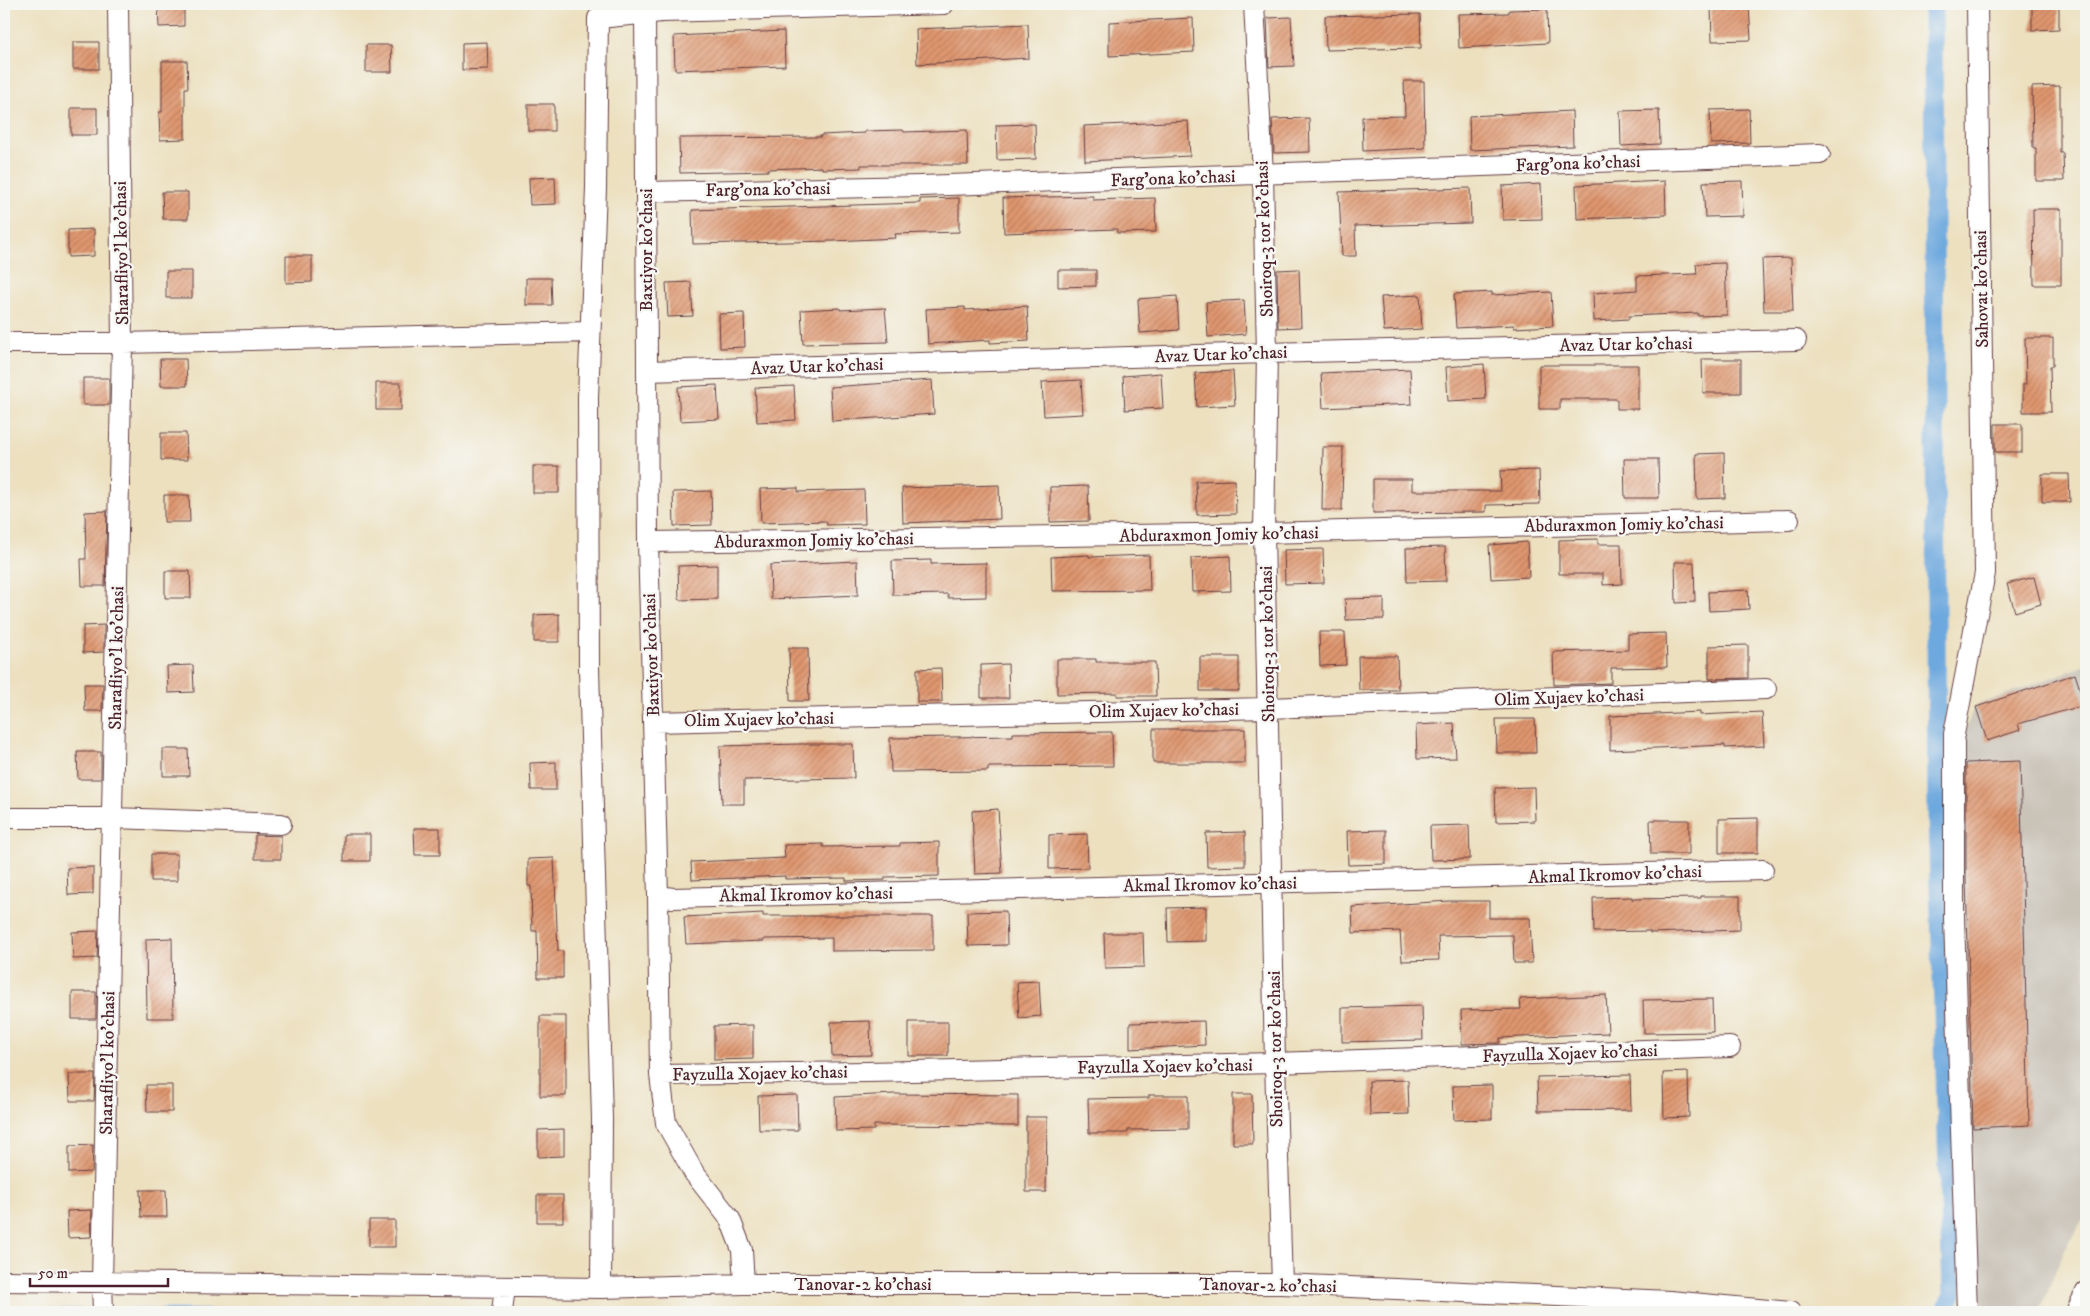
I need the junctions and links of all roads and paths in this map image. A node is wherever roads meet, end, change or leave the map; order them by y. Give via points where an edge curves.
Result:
1 (118, 4) edge
2 (944, 4) edge
3 (1254, 4) edge
4 (1977, 4) edge
5 (645, 9) edge
6 (1820, 154) dead end
7 (1263, 175) junction
8 (646, 192) junction
9 (590, 332) junction
10 (1796, 340) dead end
11 (4, 343) edge
12 (122, 343) junction
13 (1267, 353) junction
14 (647, 371) junction
15 (1789, 520) dead end
16 (1264, 533) junction
17 (648, 542) junction
18 (1766, 689) dead end
19 (1268, 708) junction
20 (653, 722) junction
21 (4, 818) edge
22 (113, 818) junction
23 (281, 824) dead end
24 (1763, 870) dead end
25 (1272, 882) junction
26 (658, 896) junction
27 (1730, 1047) dead end
28 (1275, 1063) junction
29 (660, 1074) junction
30 (4, 1281) edge
31 (102, 1282) junction
32 (744, 1284) junction
33 (1282, 1284) junction
34 (505, 1287) junction
35 (601, 1288) junction
36 (2086, 1292) edge
37 (103, 1312) edge
38 (502, 1312) edge
39 (1791, 1312) edge
40 (1967, 1312) edge
41 (2076, 1312) edge

1 - 12 street, Sharafliyo'l ko'chasi
2 - 5 street
3 - 7 street, Shoiroq-3 tor ko'chasi
4 - 40 street, Sahovat ko'chasi via 1985,573 1954,734 1954,918
5 - 8 street, Baxtiyor ko'chasi
5 - 9 street via 598,18
6 - 7 street, Farg'ona ko'chasi
7 - 8 street, Farg'ona ko'chasi
7 - 13 street, Shoiroq-3 tor ko'chasi
8 - 14 street, Baxtiyor ko'chasi
9 - 12 street
9 - 35 street via 589,659 602,1118
10 - 13 street, Avaz Utar ko'chasi
11 - 12 street
12 - 22 street, Sharafliyo'l ko'chasi
13 - 14 street, Avaz Utar ko'chasi
13 - 16 street, Shoiroq-3 tor ko'chasi
14 - 17 street, Baxtiyor ko'chasi
15 - 16 street, Abduraxmon Jomiy ko'chasi
16 - 17 street, Abduraxmon Jomiy ko'chasi
16 - 19 street, Shoiroq-3 tor ko'chasi
17 - 20 street, Baxtiyor ko'chasi
18 - 19 street, Olim Xujaev ko'chasi
19 - 20 street, Olim Xujaev ko'chasi
19 - 25 street, Shoiroq-3 tor ko'chasi
20 - 26 street, Baxtiyor ko'chasi
21 - 22 street
22 - 23 street
22 - 31 street, Sharafliyo'l ko'chasi
24 - 25 street, Akmal Ikromov ko'chasi
25 - 26 street, Akmal Ikromov ko'chasi
25 - 28 street, Shoiroq-3 tor ko'chasi
26 - 29 street, Baxtiyor ko'chasi
27 - 28 street, Fayzulla Xojaev ko'chasi
28 - 29 street, Fayzulla Xojaev ko'chasi
28 - 33 street, Shoiroq-3 tor ko'chasi
29 - 32 street, Baxtiyor ko'chasi via 666,1123 694,1173 730,1220 742,1250
30 - 31 street, Tanovar-2 ko'chasi
31 - 34 street, Tanovar-2 ko'chasi
31 - 37 street, Sharafliyo'l ko'chasi
32 - 33 street, Tanovar-2 ko'chasi
32 - 35 street, Tanovar-2 ko'chasi
33 - 39 street, Tanovar-2 ko'chasi via 1670,1301
34 - 35 street, Tanovar-2 ko'chasi
34 - 38 street
36 - 41 street

